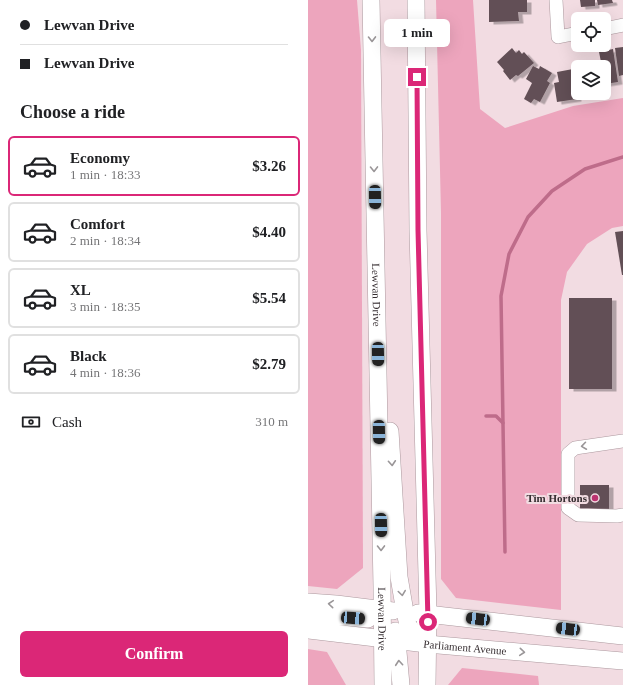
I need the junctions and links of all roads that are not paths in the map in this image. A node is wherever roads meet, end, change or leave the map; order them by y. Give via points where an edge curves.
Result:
1 (371, 0) edge
2 (416, 0) edge
3 (556, 0) edge
4 (623, 25) edge
5 (611, 27) edge
6 (571, 34) edge
7 (623, 441) edge
8 (623, 515) edge
9 (308, 602) edge
10 (428, 613) junction
11 (393, 616) junction
12 (308, 617) edge
13 (308, 630) edge
14 (623, 636) edge
15 (390, 640) junction
16 (427, 644) junction
17 (623, 662) edge
18 (383, 685) edge
19 (401, 685) edge
20 (427, 685) edge

1 -> 11 main road, Lewvan Drive via 376,243
2 - 10 main road via 418,230
3 - 6 street via 558,37
4 - 5 street
7 -> 8 street via 575,448 568,454 568,508 578,515
11 -> 9 main road via 336,604
10 - 11 main road
10 - 14 main road
10 - 16 main road
11 - 12 main road
11 - 15 main road, Lewvan Drive
11 - 16 main road via 408,625 414,634
13 - 15 main road, Parliament Avenue
15 - 16 main road, Parliament Avenue
15 - 18 main road, Lewvan Drive
19 -> 15 main road
16 -> 17 main road, Parliament Avenue
16 - 20 main road

